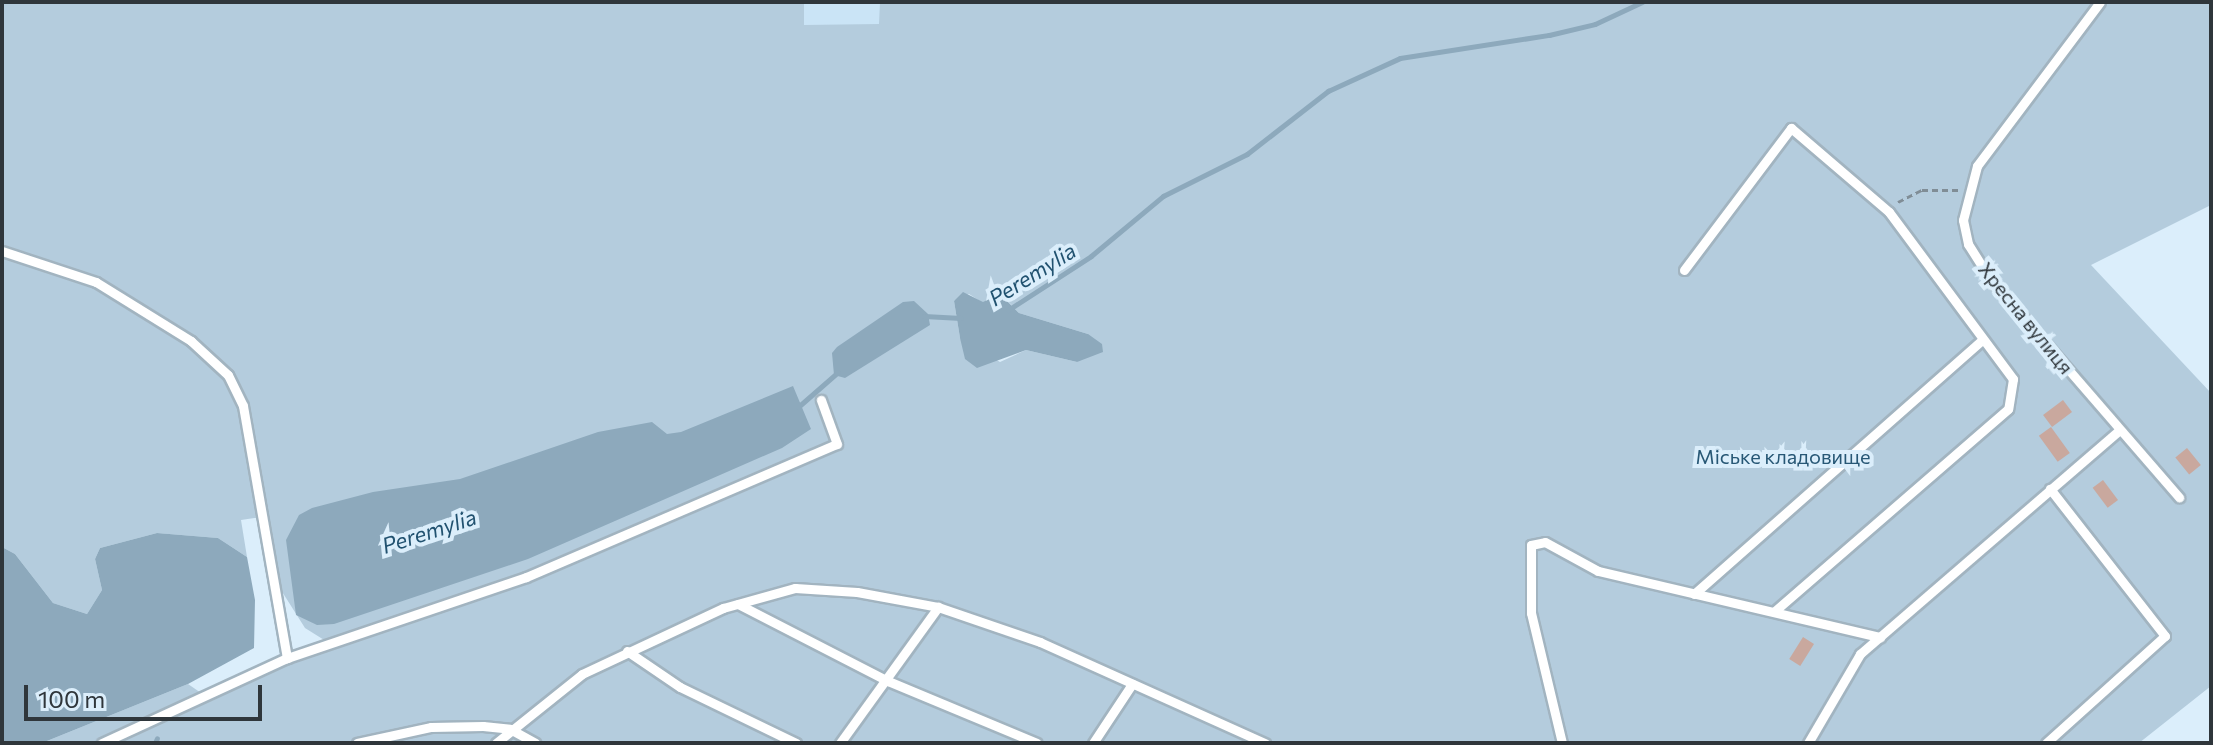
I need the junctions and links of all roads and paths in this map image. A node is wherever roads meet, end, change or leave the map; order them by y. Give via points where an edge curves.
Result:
1 (2100, 2) edge
2 (1967, 190) junction
3 (1889, 212) junction
4 (2, 251) edge
5 (1684, 270) dead end
6 (1981, 341) junction
7 (821, 400) dead end
8 (2118, 431) junction
9 (2050, 489) junction
10 (2179, 497) dead end
11 (1694, 594) junction
12 (738, 604) junction
13 (938, 607) junction
14 (1775, 611) junction
15 (1880, 637) junction
16 (627, 651) junction
17 (287, 658) junction
18 (888, 681) junction
19 (1132, 684) junction
20 (510, 729) junction
21 (102, 743) edge
22 (357, 743) edge
23 (496, 743) edge
24 (535, 743) edge
25 (796, 743) edge
26 (840, 743) edge
27 (1037, 743) edge
28 (1093, 743) edge
29 (1265, 743) edge
30 (1562, 743) edge
31 (1808, 743) edge
32 (2046, 743) edge

1 - 2 lane, Хресна вулиця via 1977,166
2 - 3 path via 1922,190 1905,196
2 - 8 lane, Хресна вулиця via 1963,220 1968,244 1990,279
3 - 5 lane via 1791,128
3 - 6 lane
4 - 17 lane via 96,282 191,341 228,375 243,406
6 - 11 lane
6 - 14 lane via 2013,379 2008,409
7 - 17 lane via 837,444 526,577
8 - 9 lane
8 - 10 lane, Хресна вулиця
9 - 15 lane
9 - 32 lane via 2165,636
11 - 14 lane
11 - 30 lane via 1598,571 1545,542 1531,545 1531,613
12 - 13 lane via 795,588 857,592
12 - 16 lane
12 - 18 lane
13 - 18 lane
13 - 19 lane via 1040,642
14 - 15 lane
15 - 31 lane via 1860,654
16 - 20 lane via 549,695
16 - 25 lane via 680,687
17 - 21 lane
18 - 26 lane
18 - 27 lane
19 - 28 lane
19 - 29 lane
20 - 22 lane via 431,727
20 - 23 lane
20 - 24 lane

